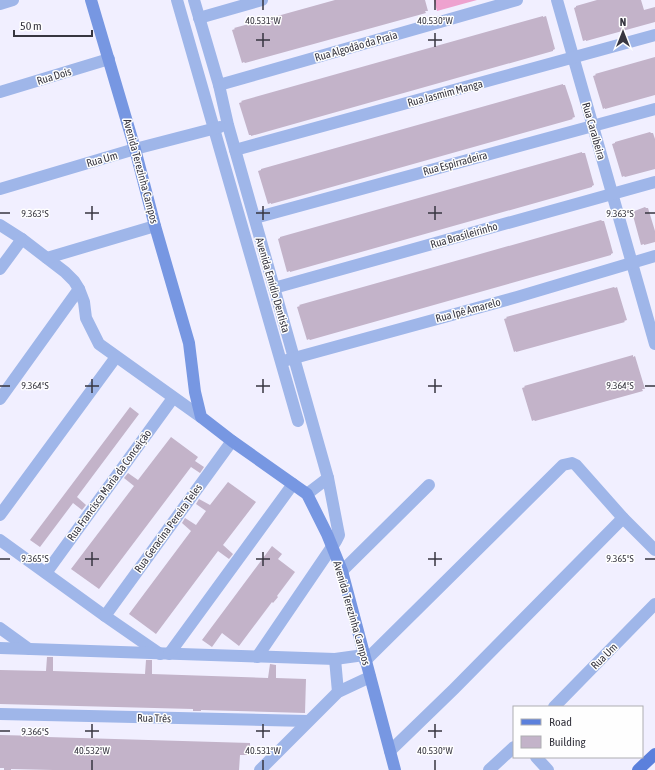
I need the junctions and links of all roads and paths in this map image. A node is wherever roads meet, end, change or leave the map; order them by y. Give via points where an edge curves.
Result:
1 (13, 0) edge
2 (92, 0) edge
3 (177, 0) edge
4 (194, 0) edge
5 (262, 0) edge
6 (517, 0) edge
7 (557, 0) edge
8 (0, 4) edge
9 (199, 18) junction
10 (655, 35) edge
11 (573, 58) junction
12 (108, 59) junction
13 (219, 85) junction
14 (0, 92) edge
15 (655, 109) edge
16 (228, 125) junction
17 (592, 125) junction
18 (214, 128) junction
19 (136, 149) junction
20 (235, 150) junction
21 (655, 182) edge
22 (0, 189) edge
23 (612, 194) junction
24 (255, 218) junction
25 (0, 225) edge
26 (155, 226) junction
27 (22, 239) junction
28 (655, 256) edge
29 (47, 258) junction
30 (632, 262) junction
31 (0, 269) edge
32 (79, 288) junction
33 (274, 288) junction
34 (654, 339) edge
35 (116, 357) junction
36 (294, 358) junction
37 (281, 362) junction
38 (173, 398) junction
39 (0, 399) edge
40 (201, 417) junction
41 (298, 421) dead end
42 (232, 441) junction
43 (328, 478) junction
44 (293, 484) junction
45 (428, 485) dead end
46 (307, 494) junction
47 (0, 515) edge
48 (623, 518) junction
49 (0, 540) edge
50 (332, 546) junction
51 (655, 550) edge
52 (342, 571) junction
53 (46, 572) junction
54 (655, 604) edge
55 (105, 616) junction
56 (0, 628) edge
57 (0, 648) edge
58 (29, 649) junction
59 (165, 654) junction
60 (257, 657) junction
61 (365, 658) junction
62 (335, 659) junction
63 (370, 677) junction
64 (338, 692) junction
65 (555, 706) edge
66 (0, 714) edge
67 (308, 722) junction
68 (513, 748) edge
69 (390, 751) junction
70 (655, 754) edge
71 (537, 758) edge
72 (260, 770) edge
73 (395, 770) edge
74 (489, 770) edge
75 (548, 770) edge
76 (638, 770) edge

1 - 8 street
2 - 12 street, Avenida Terezinha Campos
3 - 18 street, Avenida Emidio Dentista
4 - 9 street, Avenida Emidio Dentista
5 - 9 street
6 - 13 street, Rua Algodão da Praia
7 - 11 street, Rua Caraibeira
9 - 13 street, Avenida Emidio Dentista
10 - 11 street, Rua Jasmim Manga
11 - 17 street, Rua Caraibeira
11 - 20 street, Rua Jasmim Manga
12 - 14 street, Rua Dois
12 - 19 street, Avenida Terezinha Campos
13 - 16 street, Avenida Emidio Dentista
15 - 17 street, Rua Espirradeira
16 - 18 street, Rua Um
16 - 20 street, Avenida Emidio Dentista
17 - 23 street, Rua Caraibeira
17 - 24 street, Rua Espirradeira
18 - 19 street, Rua Um
18 - 37 street, Avenida Emidio Dentista
19 - 22 street, Rua Um
19 - 26 street, Avenida Terezinha Campos
20 - 24 street, Avenida Emidio Dentista
21 - 23 street, Rua Brasileirinho
23 - 30 street, Rua Caraibeira
23 - 33 street, Rua Brasileirinho
24 - 33 street, Avenida Emidio Dentista
25 - 27 street
26 - 29 street
26 - 40 street, Avenida Terezinha Campos via 189,343
27 - 29 street
27 - 31 street
28 - 30 street, Rua Ipê Amarelo
29 - 32 street via 65,272
30 - 34 street, Rua Caraibeira
30 - 36 street, Rua Ipê Amarelo via 517,297
32 - 35 street via 86,318 100,344
32 - 39 street
33 - 36 street, Avenida Emidio Dentista
35 - 38 street
35 - 47 street
36 - 37 street, Rua Ipê Amarelo
36 - 43 street, Avenida Emidio Dentista
37 - 41 street, Avenida Emidio Dentista
38 - 40 street
38 - 53 street, Rua Francisca Maria da Conceição
40 - 42 street, Avenida Terezinha Campos
42 - 44 street, Avenida Terezinha Campos
42 - 55 street, Rua Geracina Pereira Teles
43 - 46 street
43 - 50 street, Avenida Emidio Dentista via 338,530 337,539
44 - 46 street, Avenida Terezinha Campos
44 - 59 street
45 - 52 street
46 - 50 street, Avenida Terezinha Campos
48 - 51 street
48 - 61 street via 576,465 562,465
48 - 69 street
49 - 53 street
50 - 52 street, Avenida Terezinha Campos
50 - 60 street, Avenida Emidio Dentista
52 - 61 street, Avenida Terezinha Campos
53 - 55 street
54 - 65 street, Rua Um
55 - 59 street
56 - 58 street
57 - 58 street
58 - 59 street
59 - 60 street
60 - 62 street
61 - 62 street
61 - 63 street, Avenida Terezinha Campos
62 - 64 street
63 - 64 street
63 - 69 street, Avenida Terezinha Campos
64 - 67 street
66 - 67 street, Rua Três
67 - 72 street
68 - 74 street
69 - 73 street, Avenida Terezinha Campos
70 - 76 main road
71 - 75 street

